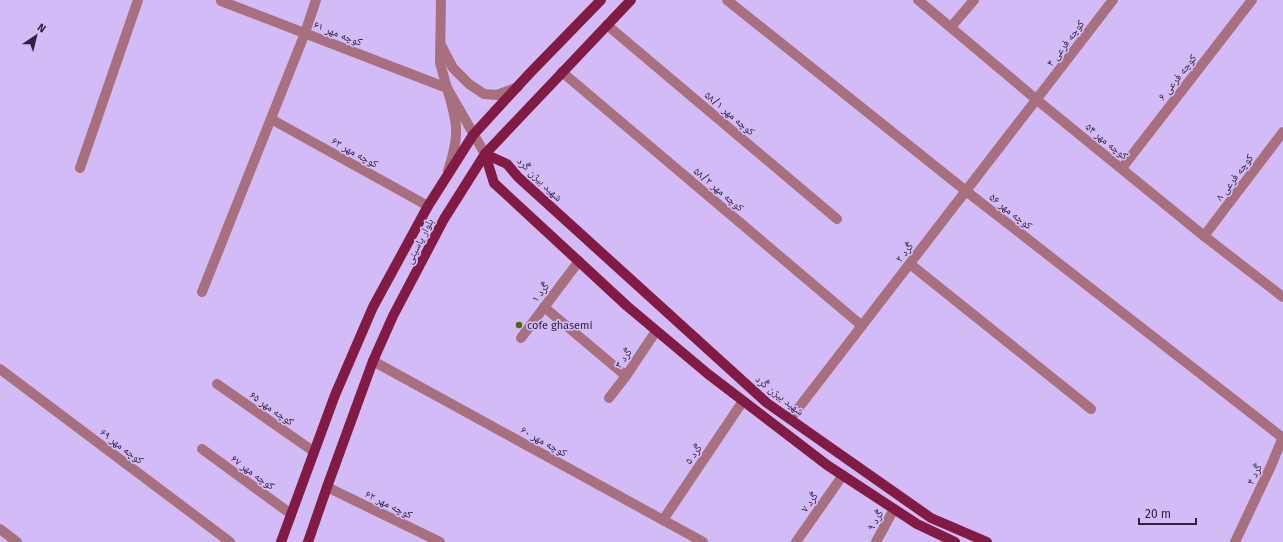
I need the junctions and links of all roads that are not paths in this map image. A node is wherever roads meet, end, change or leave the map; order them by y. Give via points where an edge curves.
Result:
1 (138, 0) edge
2 (316, 0) edge
3 (441, 0) edge
4 (601, 0) edge
5 (631, 0) edge
6 (727, 0) edge
7 (918, 0) edge
8 (974, 0) edge
9 (1113, 0) edge
10 (1252, 0) edge
11 (221, 1) dead end
12 (607, 25) junction
13 (951, 28) junction
14 (305, 33) junction
15 (440, 43) junction
16 (562, 72) junction
17 (518, 87) junction
18 (447, 88) junction
19 (1037, 100) junction
20 (271, 118) junction
21 (1283, 132) edge
22 (473, 136) junction
23 (485, 154) junction
24 (80, 168) dead end
25 (1122, 168) junction
26 (446, 177) junction
27 (966, 191) junction
28 (428, 206) junction
29 (837, 219) dead end
30 (1204, 236) junction
31 (579, 261) junction
32 (910, 264) junction
33 (202, 292) dead end
34 (1283, 297) edge
35 (544, 307) junction
36 (861, 325) junction
37 (656, 331) junction
38 (521, 338) dead end
39 (373, 361) junction
40 (0, 369) edge
41 (626, 376) junction
42 (217, 384) dead end
43 (609, 398) dead end
44 (743, 401) junction
45 (1091, 409) dead end
46 (790, 419) junction
47 (1283, 438) edge
48 (202, 449) dead end
49 (313, 451) junction
50 (843, 475) junction
51 (327, 487) junction
52 (894, 509) junction
53 (291, 514) junction
54 (663, 520) junction
55 (0, 529) edge
56 (17, 542) edge
57 (230, 542) edge
58 (281, 542) edge
59 (308, 542) edge
60 (440, 542) edge
61 (703, 542) edge
62 (796, 542) edge
63 (876, 542) edge
64 (955, 542) edge
65 (987, 542) edge
66 (1235, 542) edge

1 - 24 street
2 - 14 street
3 - 15 street
4 - 17 main road, بلوار یاسینی
5 - 12 main road, بلوار یاسینی
6 - 27 street, کوچه مهر ۵۶
7 - 13 street, کوچه مهر ۵۴
8 - 13 street
9 - 19 street, کوچه فرعی ۴
10 - 25 street, کوچه فرعی ۶
11 - 14 street, کوچه مهر ۶۱
12 - 16 main road, بلوار یاسینی
12 - 29 street, کوچه مهر ۵۸/۱
13 - 19 street, کوچه مهر ۵۴
14 - 18 street, کوچه مهر ۶۱
14 - 20 street
15 - 17 street via 453,68 484,94 497,95
15 - 18 street via 440,63
16 - 23 main road, بلوار یاسینی
16 - 36 street, کوچه مهر ۵۸/۲
17 - 22 main road, بلوار یاسینی
18 - 22 street
18 - 26 street via 457,130
19 - 25 street, کوچه مهر ۵۴
19 - 27 street, گُرد ۲
20 - 28 street, کوچه مهر ۶۳
20 - 33 street
21 - 30 street, کوچه فرعی ۸
22 - 23 street
22 - 26 main road, بلوار یاسینی
23 - 31 main road via 494,183
23 - 39 main road, بلوار یاسینی via 444,219 393,316
23 - 46 main road, شهید بیژن گُرد via 507,164 518,177 761,398
25 - 30 street, کوچه مهر ۵۴
26 - 28 main road, بلوار یاسینی
27 - 32 street, گُرد ۲
27 - 47 street, کوچه مهر ۵۶
28 - 49 main road, بلوار یاسینی via 373,307
30 - 34 street, کوچه مهر ۵۴
31 - 35 street, گُرد ۱
31 - 37 main road
32 - 36 street, گُرد ۲
32 - 45 street
35 - 38 street, گُرد ۱
35 - 41 street
36 - 46 street, گُرد ۲
37 - 41 street, گُرد ۳
37 - 44 main road
39 - 51 main road, بلوار یاسینی
39 - 54 street, کوچه مهر ۶۰
40 - 57 street, کوچه مهر ۶۹
41 - 43 street, گُرد ۳
42 - 49 street, کوچه مهر ۶۵
44 - 50 main road
44 - 54 street, گُرد ۵
46 - 65 main road, شهید بیژن گُرد via 930,518
47 - 66 street, گُرد ۴
48 - 53 street, کوچه مهر ۶۷
49 - 53 main road, بلوار یاسینی
50 - 52 main road
50 - 62 street, گُرد ۷
51 - 59 main road, بلوار یاسینی
51 - 60 street, کوچه مهر ۶۲
52 - 63 street, گُرد ۹
52 - 64 main road via 917,524
53 - 58 main road, بلوار یاسینی
54 - 61 street, کوچه مهر ۶۰
55 - 56 street

